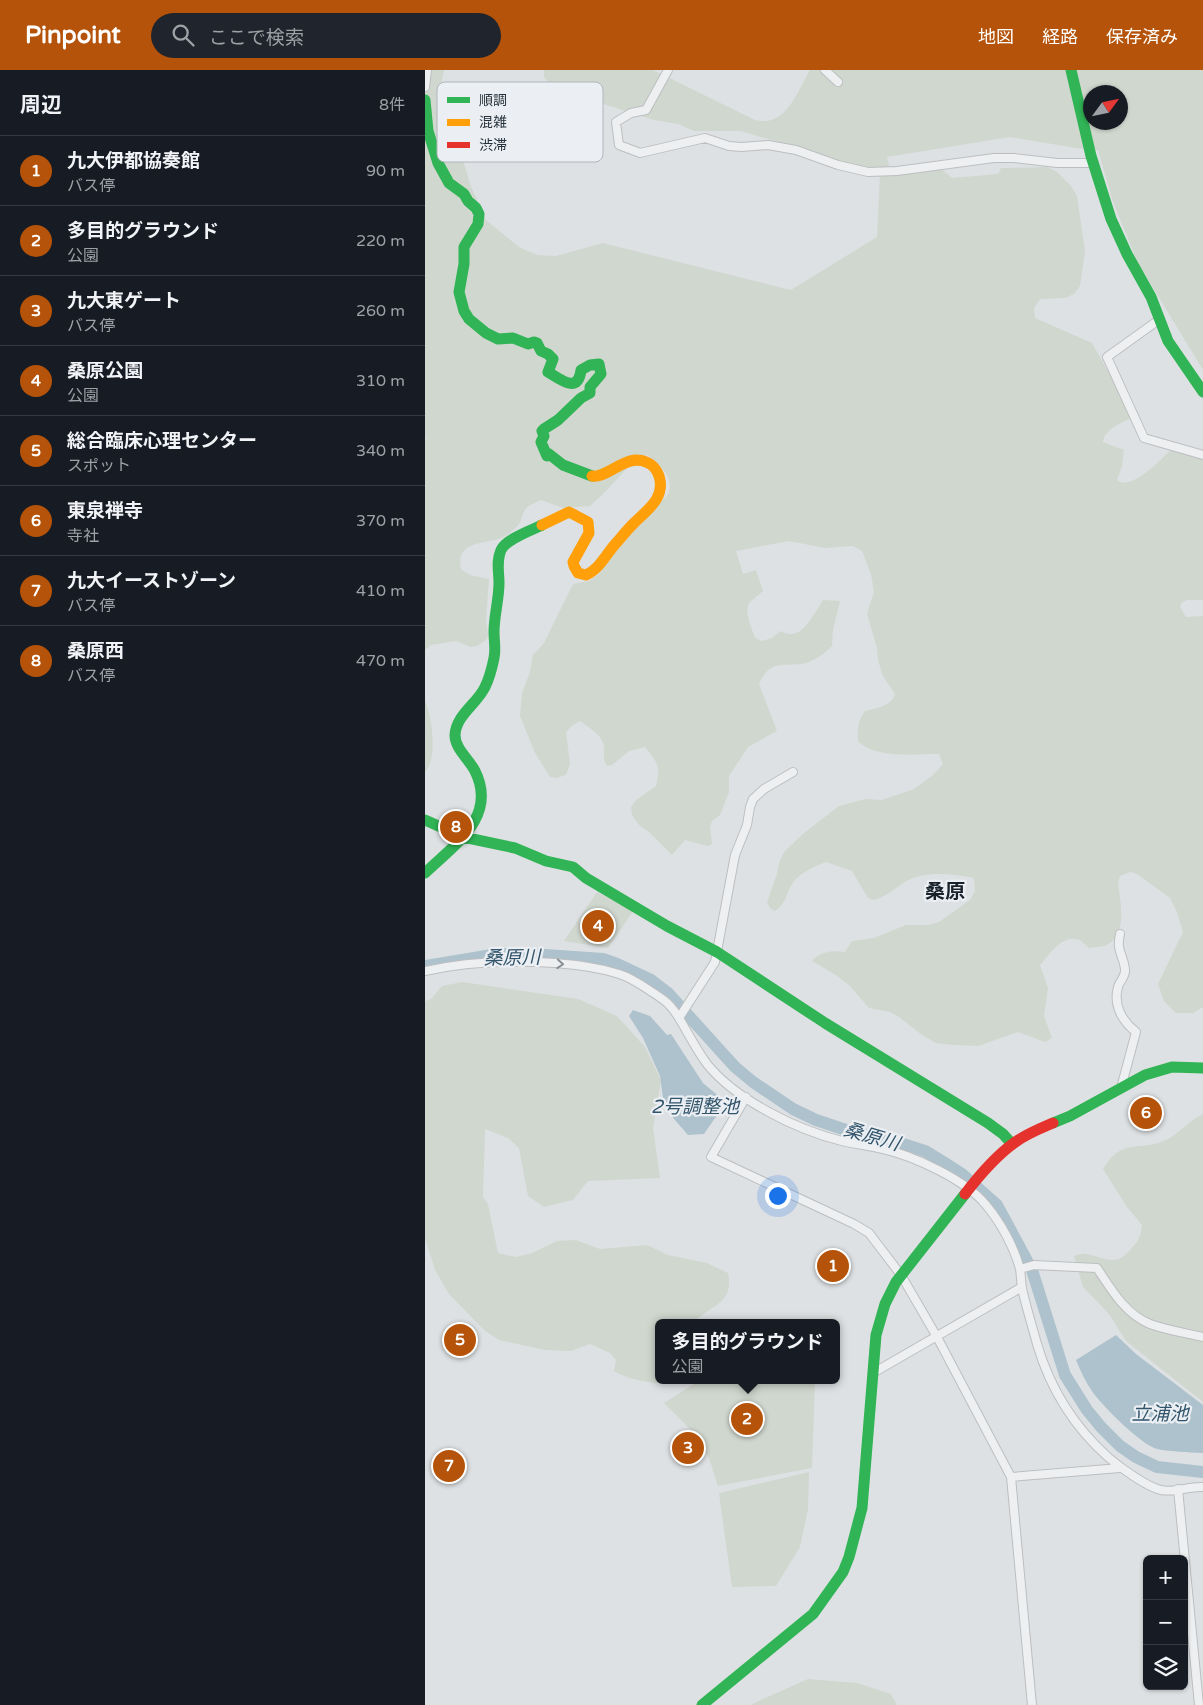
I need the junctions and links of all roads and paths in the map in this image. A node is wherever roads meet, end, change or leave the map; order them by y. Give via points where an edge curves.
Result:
1 (427, 70) edge
2 (668, 70) edge
3 (825, 70) edge
4 (1071, 70) edge
5 (838, 82) dead end
6 (425, 87) edge
7 (425, 100) edge
8 (437, 161) edge
9 (437, 162) edge
10 (1094, 162) junction
11 (1160, 319) junction
12 (1203, 392) edge
13 (1203, 455) edge
14 (793, 772) dead end
15 (425, 820) edge
16 (463, 837) junction
17 (425, 873) edge
18 (1119, 934) dead end
19 (717, 952) junction
20 (425, 971) edge
21 (681, 1016) junction
22 (1203, 1068) edge
23 (1121, 1088) junction
24 (746, 1097) junction
25 (1012, 1144) junction
26 (969, 1189) junction
27 (1020, 1269) junction
28 (901, 1275) junction
29 (1022, 1287) junction
30 (937, 1337) junction
31 (1203, 1337) edge
32 (873, 1373) junction
33 (1121, 1468) junction
34 (1011, 1477) junction
35 (1203, 1487) edge
36 (1179, 1489) junction
37 (702, 1705) edge
38 (1032, 1705) edge
39 (1199, 1705) edge

1 - 6 street
2 - 10 street via 646,110 631,113 616,122 619,145 640,153 705,138 729,146 768,145 796,150 868,172 994,158
3 - 5 street
4 - 10 street
7 - 8 street via 428,130
9 - 16 street via 449,183 464,194 467,203 478,210 480,218 462,255 458,290 464,315 477,328 499,340 513,338 527,344 537,343 541,351 553,359 548,372 565,382 575,383 585,367 601,366 601,374 590,387 590,393 541,431 544,436 541,442 547,456 549,454 563,466 595,477 636,458 655,468 660,478 655,503 588,575 577,572 574,564 589,533 588,522 573,513 526,531 502,548 497,560 499,583 493,663 485,688 455,730 456,742 475,771 482,805 477,819
10 - 11 street via 1120,239
11 - 12 street via 1168,341
11 - 13 street via 1107,357 1145,438
14 - 19 street via 753,799 735,855
15 - 16 street
16 - 17 street
16 - 19 street via 515,848 546,861 573,867 586,878
18 - 23 street via 1118,945 1125,975 1118,986 1119,1010 1125,1023 1136,1032
19 - 21 street via 715,962
19 - 25 street via 988,1123
20 -> 21 street via 495,961 589,966 621,974 671,1004
21 - 24 street via 708,1064
22 - 23 street via 1172,1067 1145,1075
23 - 25 street
24 - 26 street via 768,1112 824,1135 913,1158
24 - 28 street via 711,1157 863,1229
25 - 26 street
26 - 27 street via 1001,1225
26 - 28 street
27 - 29 street
27 - 31 street via 1034,1264 1097,1268 1115,1297 1132,1314 1149,1324
28 - 30 street
28 - 32 street via 892,1286 879,1316
29 - 30 street
29 - 33 street via 1037,1344 1055,1390 1093,1444
30 - 32 street
30 - 34 street
32 - 37 street via 862,1508 843,1572 813,1614
33 - 34 street
33 - 36 street via 1148,1485 1162,1490
34 - 38 street
35 - 36 street
36 - 39 street

